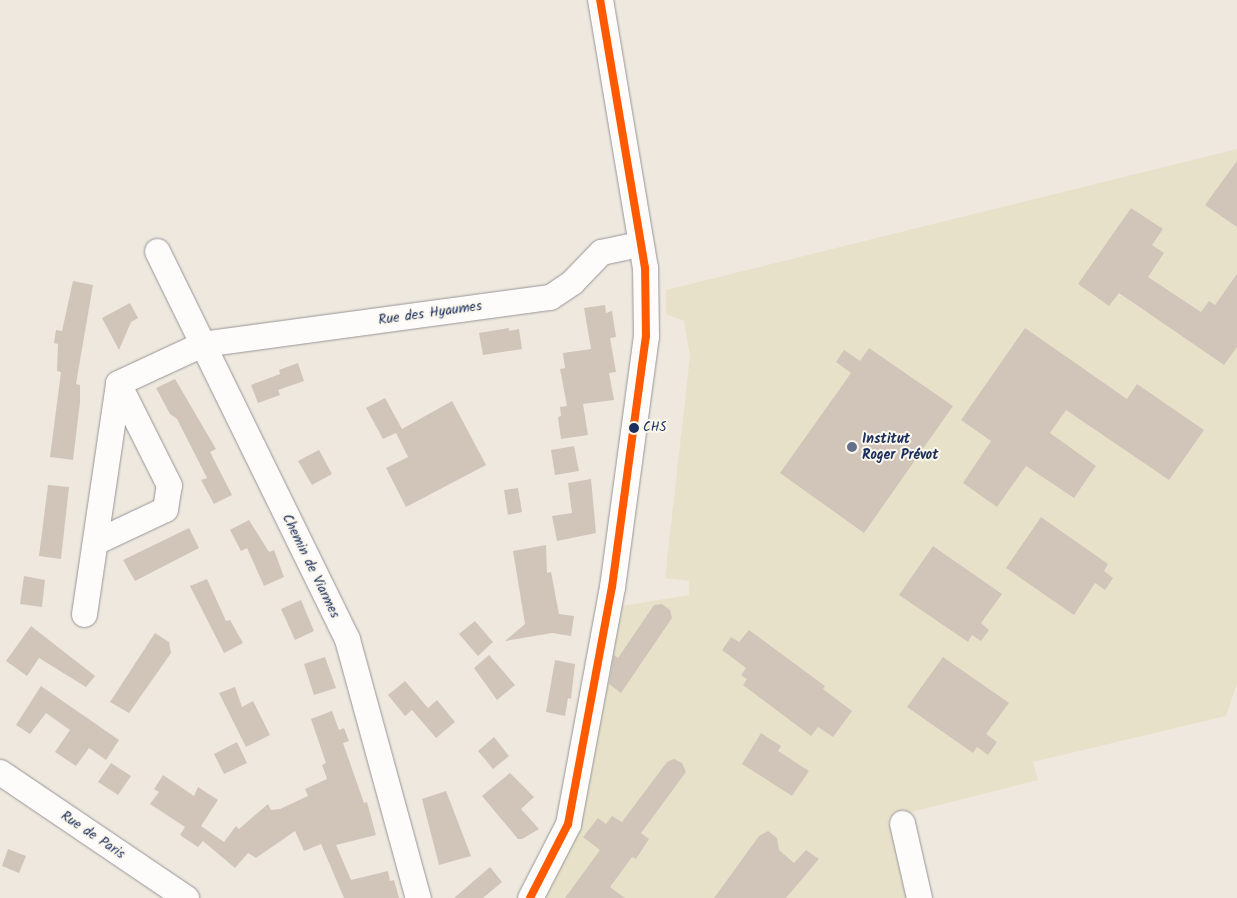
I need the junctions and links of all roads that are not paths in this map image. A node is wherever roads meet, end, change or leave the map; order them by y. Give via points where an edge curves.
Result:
1 (600, 0) edge
2 (640, 244) junction
3 (157, 251) dead end
4 (202, 344) junction
5 (118, 383) junction
6 (95, 542) junction
7 (84, 614) dead end
8 (0, 772) edge
9 (902, 823) dead end
10 (186, 898) edge
11 (418, 898) edge
12 (530, 898) edge
13 (919, 898) edge

1 - 2 street
2 - 4 street, Rue des Hyaumes via 601,252 572,282 550,296
2 - 12 street via 648,302 646,336 611,594 568,824
3 - 4 street, Chemin de Viarmes
4 - 5 street, Rue des Hyaumes
4 - 11 street, Chemin de Viarmes via 347,639
5 - 6 street
5 - 6 street via 169,485 165,509
6 - 7 street
8 - 10 street, Rue de Paris
9 - 13 street

